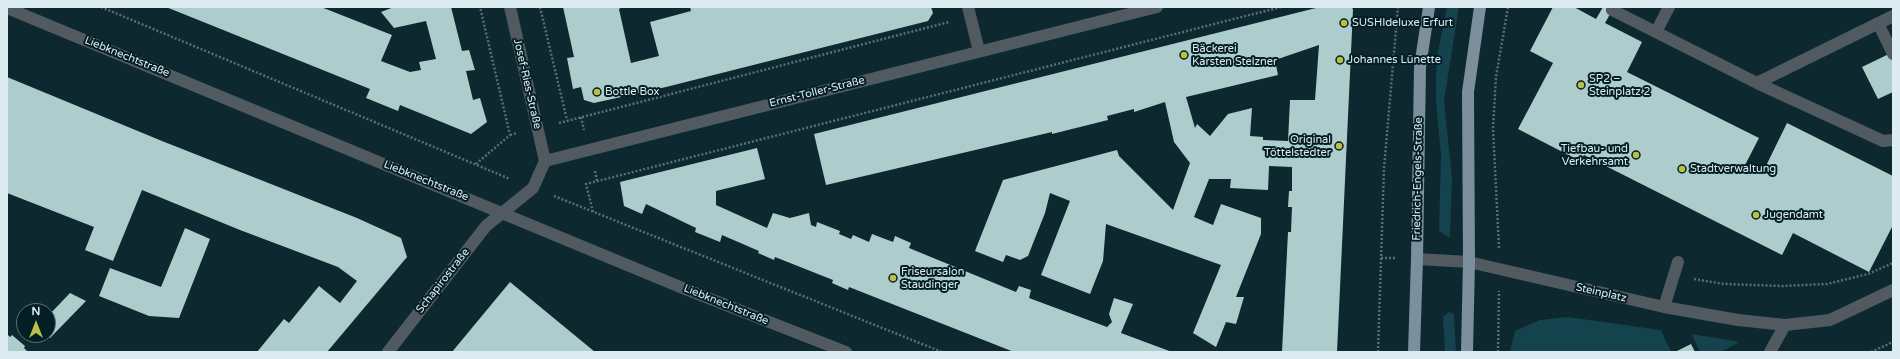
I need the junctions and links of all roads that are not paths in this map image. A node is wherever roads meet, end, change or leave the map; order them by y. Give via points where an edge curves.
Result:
1 (510, 7) edge
2 (1157, 7) edge
3 (1430, 7) edge
4 (1669, 7) edge
5 (7, 8) edge
6 (1479, 8) edge
7 (1612, 10) dead end
8 (969, 11) edge
9 (1893, 16) edge
10 (1878, 23) junction
11 (1656, 32) junction
12 (979, 51) junction
13 (1893, 54) edge
14 (1757, 83) junction
15 (1893, 140) edge
16 (545, 161) junction
17 (502, 213) junction
18 (1417, 259) junction
19 (1469, 262) junction
20 (1678, 262) dead end
21 (1893, 290) edge
22 (1664, 307) junction
23 (1785, 324) junction
24 (388, 352) edge
25 (846, 352) edge
26 (1414, 352) edge
27 (1467, 352) edge
28 (1770, 352) edge

1 - 16 street, Josef-Ries-Straße
2 - 12 street, Ernst-Toller-Straße
3 - 18 main road, Friedrich-Engels-Straße via 1420,67
4 - 11 street
5 - 17 street, Liebknechtstraße
6 - 19 main road via 1468,92
7 - 11 street
8 - 12 street
9 - 10 street
10 - 13 street
10 - 14 street
11 - 14 street
12 - 16 street, Ernst-Toller-Straße
14 - 15 street via 1883,141
16 - 17 street via 533,188
17 - 24 street, Schapirostraße via 486,226
17 - 25 street, Liebknechtstraße
18 - 19 street, Steinplatz
18 - 26 main road, Friedrich-Engels-Straße
19 - 22 street, Steinplatz
19 - 27 main road
20 - 22 street
21 - 23 street, Steinplatz via 1830,320
22 - 23 street, Steinplatz via 1738,320
23 - 28 street

